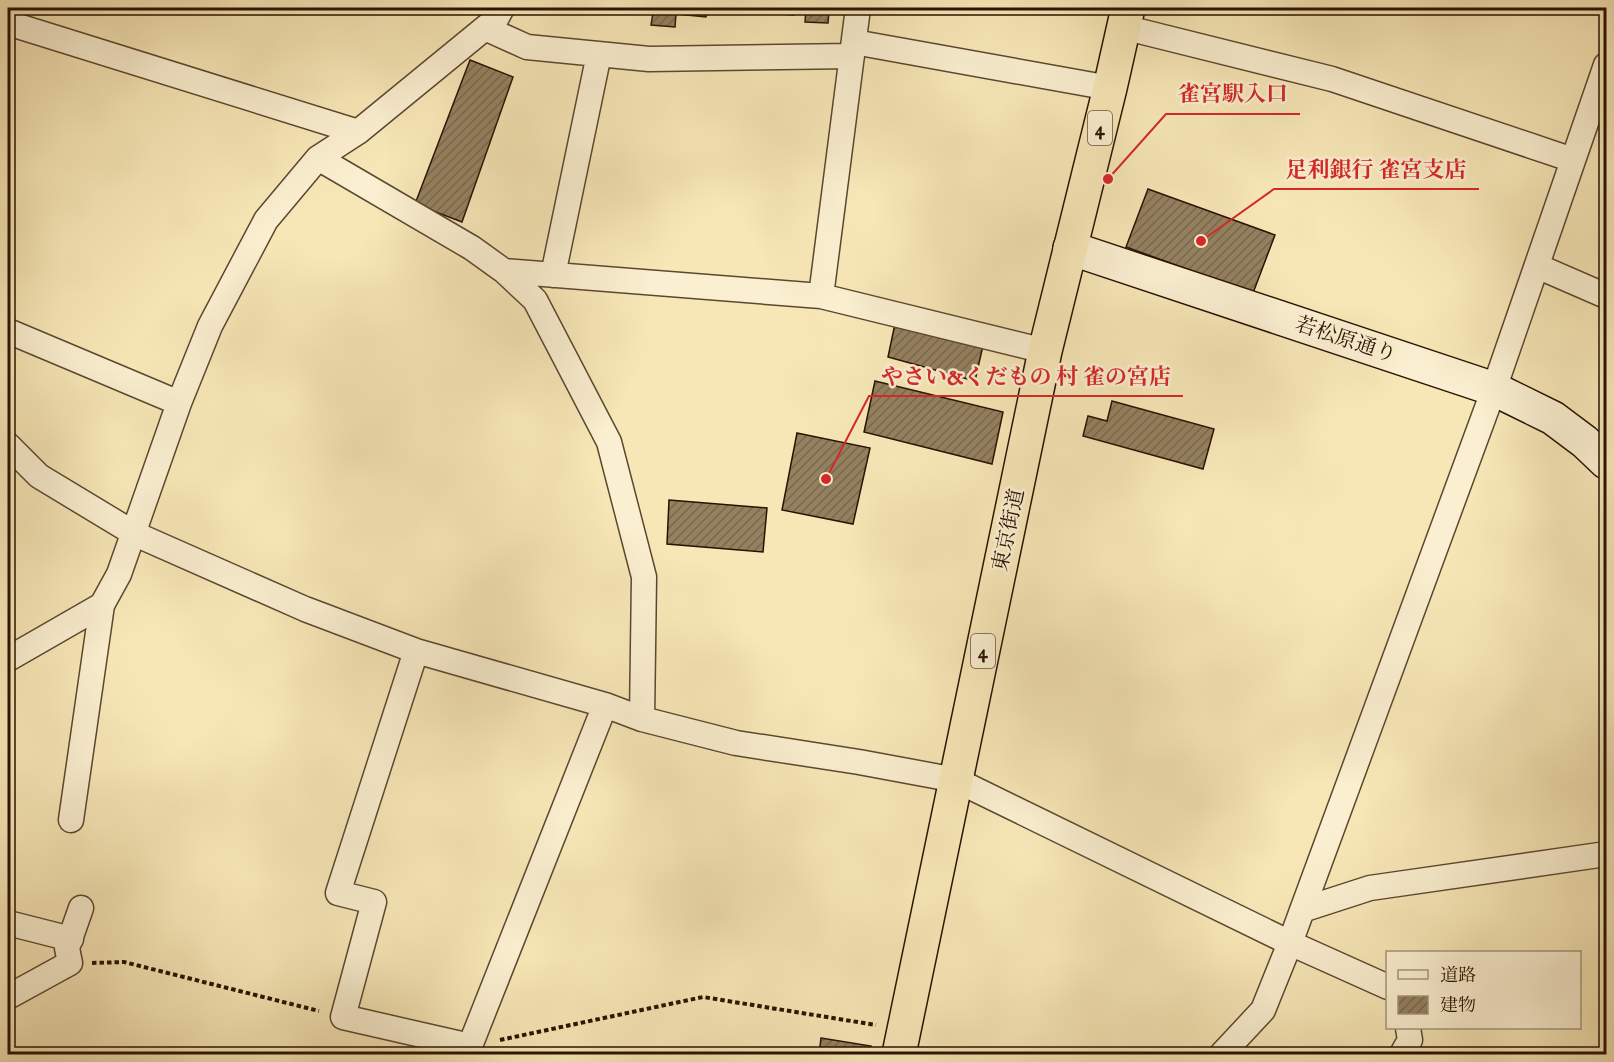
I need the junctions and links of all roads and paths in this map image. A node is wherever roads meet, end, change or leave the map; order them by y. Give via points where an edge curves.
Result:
1 (502, 8) edge
2 (858, 8) edge
3 (1125, 17) edge
4 (8, 24) edge
5 (485, 28) junction
6 (853, 49) junction
7 (598, 54) junction
8 (1606, 65) edge
9 (1110, 88) junction
10 (1600, 104) edge
11 (358, 132) junction
12 (318, 158) junction
13 (1574, 160) junction
14 (1070, 248) junction
15 (1537, 266) junction
16 (504, 271) junction
17 (553, 275) junction
18 (821, 296) junction
19 (1606, 296) edge
20 (8, 331) edge
21 (1045, 351) junction
22 (1494, 388) junction
23 (179, 403) junction
24 (8, 445) edge
25 (1606, 462) edge
26 (135, 534) junction
27 (102, 605) junction
28 (416, 651) junction
29 (9, 656) edge
30 (605, 705) junction
31 (642, 719) junction
32 (956, 780) junction
33 (71, 820) dead end
34 (1606, 854) edge
35 (81, 908) dead end
36 (1302, 910) junction
37 (8, 923) edge
38 (71, 939) junction
39 (1290, 943) junction
40 (70, 963) junction
41 (1386, 986) edge
42 (8, 997) edge
43 (343, 1017) junction
44 (1408, 1029) edge
45 (901, 1042) edge
46 (470, 1046) junction
47 (1222, 1054) edge
48 (1402, 1054) edge

1 - 5 street
2 - 6 street
3 - 9 highway, 東京街道 / 4
3 - 13 street via 1332,79
4 - 11 street
5 - 7 street via 527,47
5 - 11 street
6 - 7 street via 650,59
6 - 9 street
6 - 18 street
7 - 17 street
8 - 10 street
9 - 14 highway, 東京街道 / 4
10 - 13 street
11 - 12 street
12 - 16 street via 472,248
12 - 23 street via 266,220 210,326
13 - 15 street
14 - 21 highway, 東京街道 / 4
14 - 22 street, 若松原通り
15 - 19 street
15 - 22 street
16 - 17 street
16 - 31 street via 535,300 609,442 644,577
17 - 18 street
18 - 21 street
20 - 23 street
21 - 32 highway, 東京街道 / 4
22 - 25 street, 若松原通り via 1553,418
22 - 36 street
23 - 26 street
24 - 26 street via 39,476
26 - 27 street
26 - 28 street via 305,609
27 - 29 street
27 - 33 street
28 - 30 street
28 - 43 street via 338,893 374,902
30 - 31 street
30 - 46 street
31 - 32 street via 736,743
32 - 39 street
32 - 45 highway, 東京街道 / 4
34 - 36 street via 1370,888
35 - 38 street
36 - 39 street
37 - 38 street
38 - 40 street
39 - 41 street
39 - 47 street via 1263,1010
40 - 42 street
40 - 43 path via 124,962
43 - 46 street
44 - 48 street via 1410,1040
45 - 46 path via 703,997

